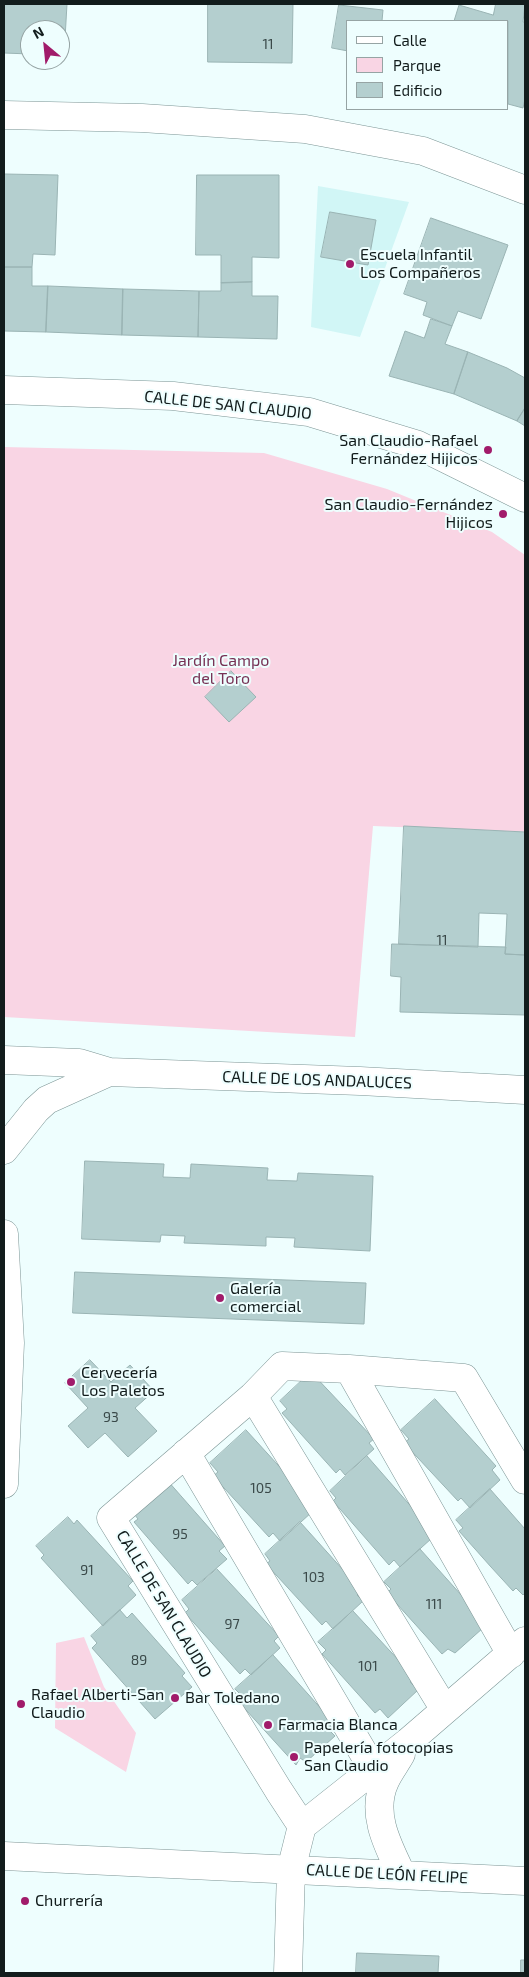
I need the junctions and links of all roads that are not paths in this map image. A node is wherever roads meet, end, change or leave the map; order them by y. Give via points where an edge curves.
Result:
1 (4, 115) edge
2 (525, 190) edge
3 (4, 390) edge
4 (525, 498) edge
5 (4, 1060) edge
6 (109, 1072) junction
7 (525, 1090) edge
8 (4, 1150) edge
9 (4, 1234) edge
10 (349, 1369) junction
11 (253, 1396) junction
12 (186, 1453) junction
13 (525, 1480) edge
14 (4, 1484) edge
15 (518, 1648) edge
16 (445, 1710) junction
17 (408, 1742) junction
18 (373, 1769) junction
19 (302, 1826) junction
20 (4, 1856) edge
21 (291, 1870) junction
22 (402, 1875) junction
23 (525, 1881) edge
24 (288, 1973) edge

1 - 2 street via 142,118 305,130 423,151
3 - 4 street, CALLE DE SAN CLAUDIO via 174,396 309,412 418,445
5 - 6 street, CALLE DE LOS ANDALUCES via 79,1063
6 - 7 street, CALLE DE LOS ANDALUCES
6 - 8 street, CALLE DE LOS ANDALUCES via 47,1100
9 - 14 street via 10,1343
10 - 11 street, CALLE DE SAN CLAUDIO via 282,1366
10 - 13 street, CALLE DE SAN CLAUDIO via 464,1378
10 - 15 street
11 - 12 street, CALLE DE SAN CLAUDIO
11 - 16 street
12 - 18 street
12 - 19 street, CALLE DE SAN CLAUDIO via 111,1518
15 - 16 street
16 - 17 street
17 - 18 street
17 - 22 street via 384,1781 379,1805 385,1838
18 - 19 street
19 - 21 street
20 - 21 street
21 - 22 street, CALLE DE LEÓN FELIPE
21 - 24 street, CALLE DE LEÓN FELIPE
22 - 23 street, CALLE DE LEÓN FELIPE

